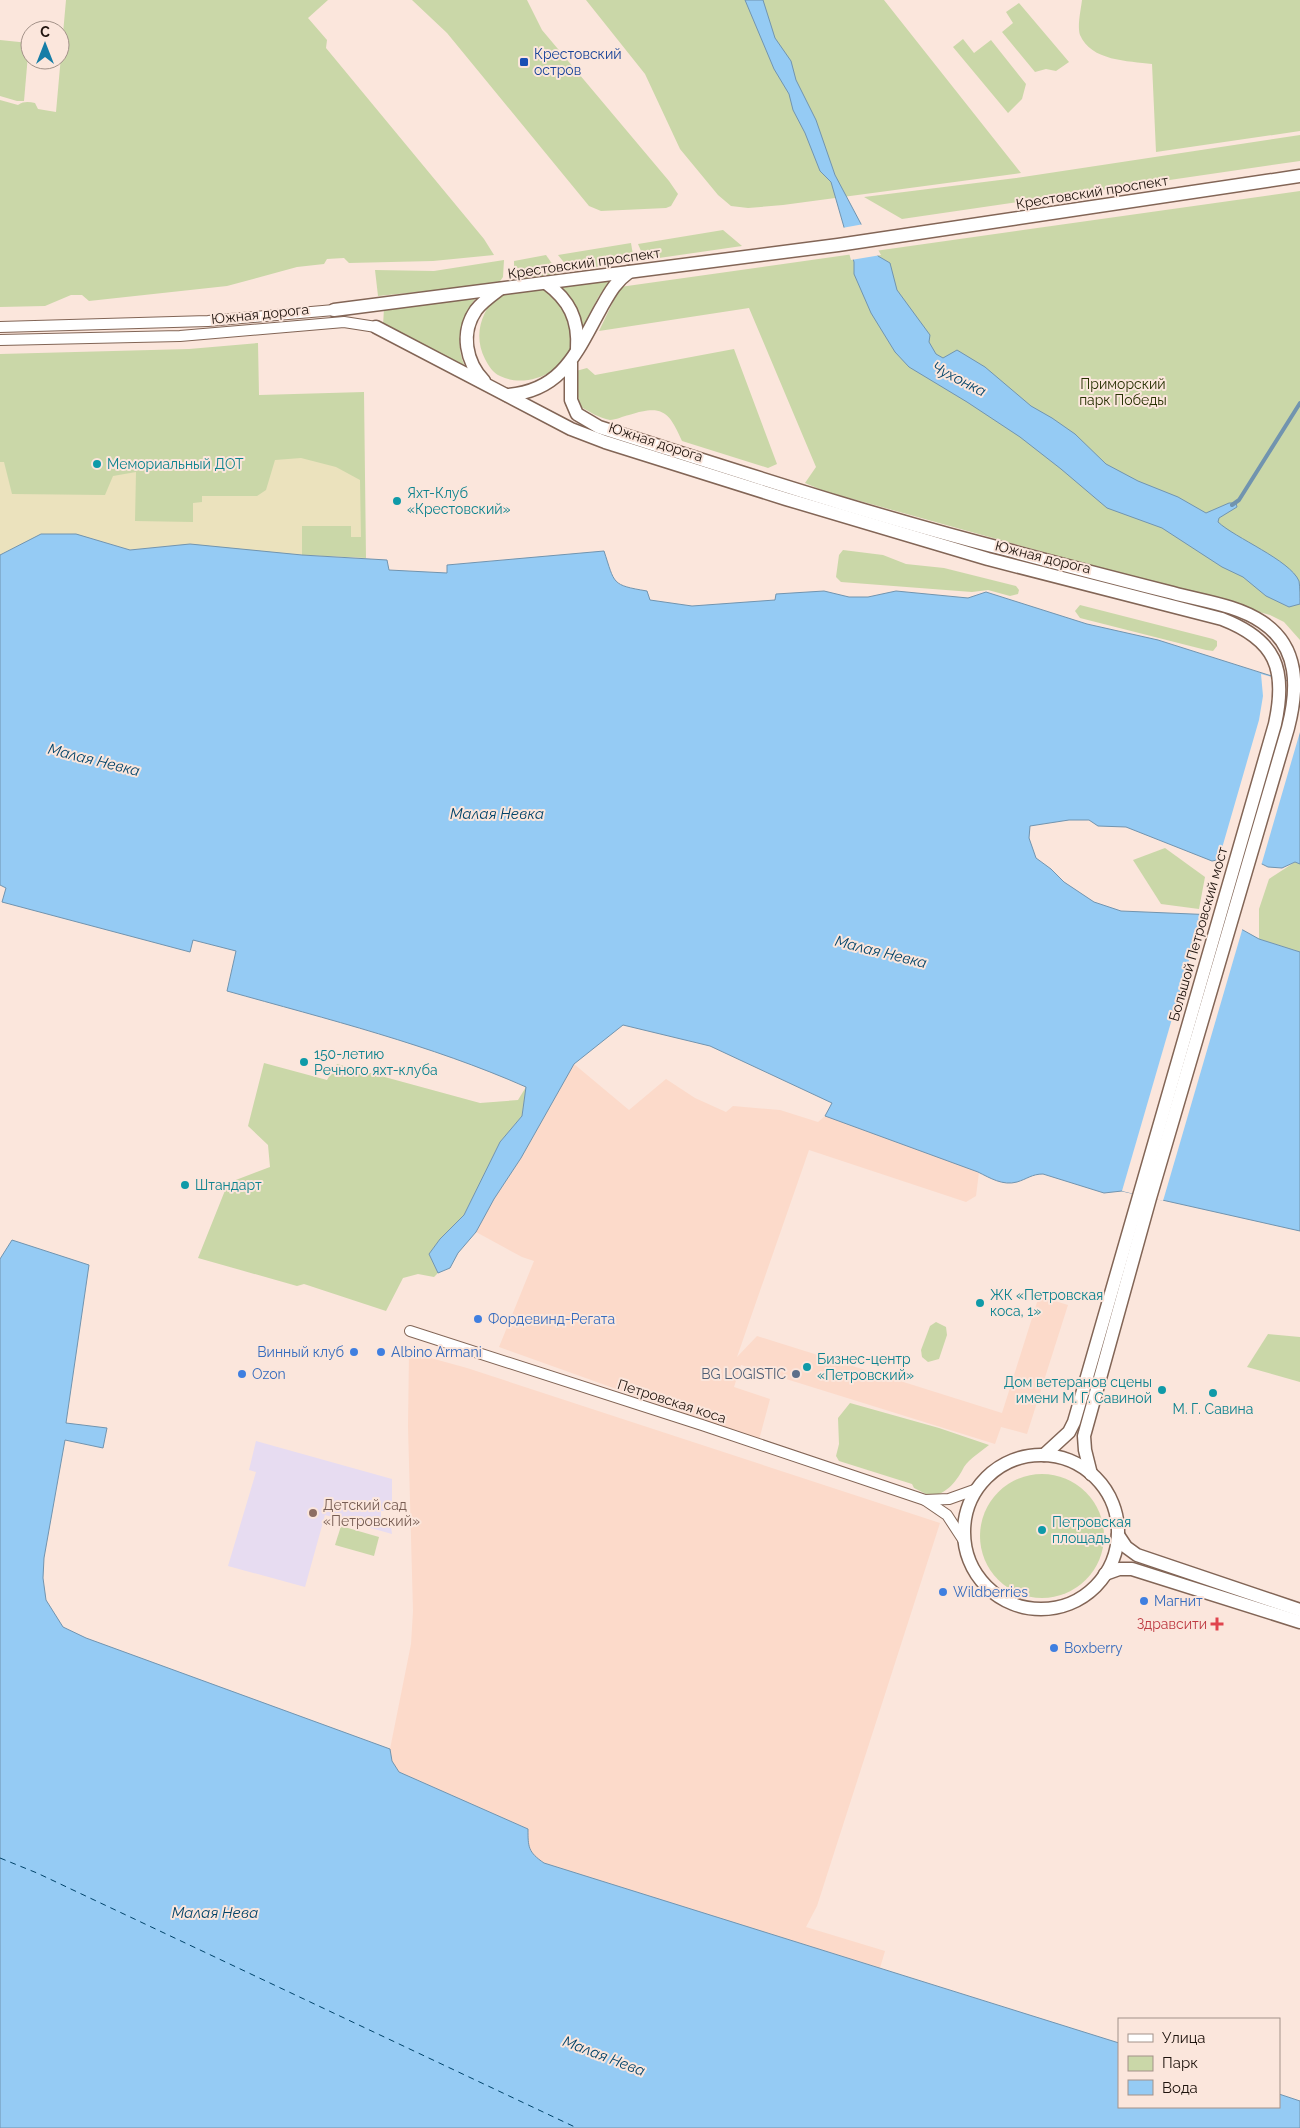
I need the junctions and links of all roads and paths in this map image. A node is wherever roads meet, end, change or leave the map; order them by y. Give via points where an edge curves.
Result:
1 (1300, 176) edge
2 (629, 272) junction
3 (546, 283) junction
4 (500, 289) junction
5 (334, 310) joint
6 (0, 327) edge
7 (376, 327) joint
8 (0, 340) edge
9 (577, 351) junction
10 (571, 363) junction
11 (488, 385) junction
12 (506, 395) junction
13 (1280, 679) joint
14 (1296, 684) joint
15 (410, 1331) dead end
16 (1044, 1456) junction
17 (1091, 1474) junction
18 (977, 1489) junction
19 (925, 1500) junction
20 (1118, 1535) junction
21 (964, 1541) junction
22 (1105, 1574) junction
23 (1300, 1610) edge
24 (1300, 1622) edge

1 - 2 street, Крестовский проспект via 888,238
2 - 3 street, Крестовский проспект
2 - 9 street via 614,284
3 - 4 street, Крестовский проспект
3 - 9 street via 561,294 572,310 578,335
4 - 5 street, Крестовский проспект
4 - 11 street via 477,309 466,335 475,371
5 - 6 street, Южная дорога via 208,321
7 - 8 street, Южная дорога via 344,322 180,336
7 - 11 street, Южная дорога
9 - 10 street
10 - 12 street via 541,387 523,394
10 - 14 street, Южная дорога via 571,400 577,414 599,427 992,546 1245,614 1262,622 1284,644
11 - 12 street, Южная дорога
12 - 13 street, Южная дорога via 571,429 605,442 786,499 988,559 1240,626 1264,646 1277,667
13 - 16 street, Большой Петровский мост via 1275,724 1074,1422 1069,1432
14 - 17 street, Большой Петровский мост via 1288,728 1084,1436
15 - 19 street, Петровская коса
16 - 17 street via 1069,1461
16 - 18 street via 1024,1457 1006,1464
17 - 20 street via 1111,1502
18 - 19 street, Петровская коса via 948,1499
18 - 21 street via 966,1515
19 - 21 street, Петровская коса via 948,1516
20 - 22 street via 1114,1556
20 - 23 street via 1126,1548 1137,1555
21 - 22 street via 970,1564 983,1584 1001,1598 1023,1607 1047,1609 1070,1604 1090,1592
22 - 24 street via 1132,1569

